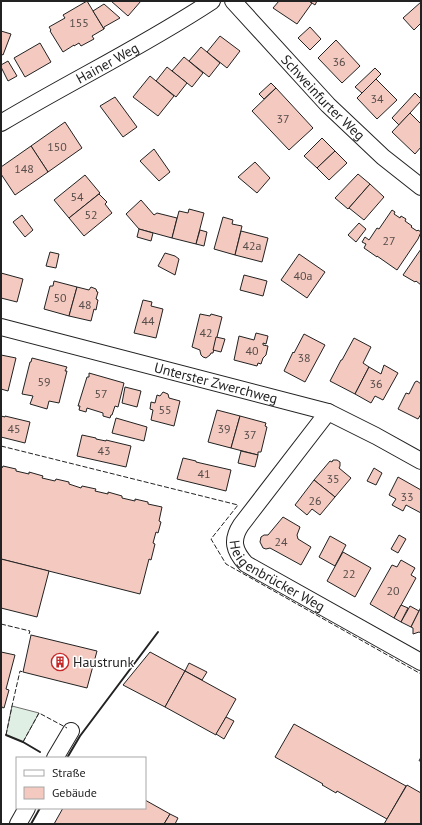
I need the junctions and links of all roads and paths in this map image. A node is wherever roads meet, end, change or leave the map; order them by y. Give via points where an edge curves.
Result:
1 (212, 1) edge
2 (233, 1) edge
3 (1, 123) edge
4 (421, 187) edge
5 (1, 327) edge
6 (328, 412) junction
7 (421, 461) edge
8 (421, 662) edge
9 (71, 731) dead end
10 (56, 757) edge
11 (26, 809) edge
12 (18, 824) edge

1 - 3 street, Hainer Weg
2 - 4 street, Schweinfurter Weg via 328,105
5 - 6 street, Unterster Zwerchweg
6 - 7 street, Unterster Zwerchweg
6 - 8 street, Heigenbrücker Weg via 241,525 234,542 236,548 246,564
9 - 10 street
11 - 12 street

